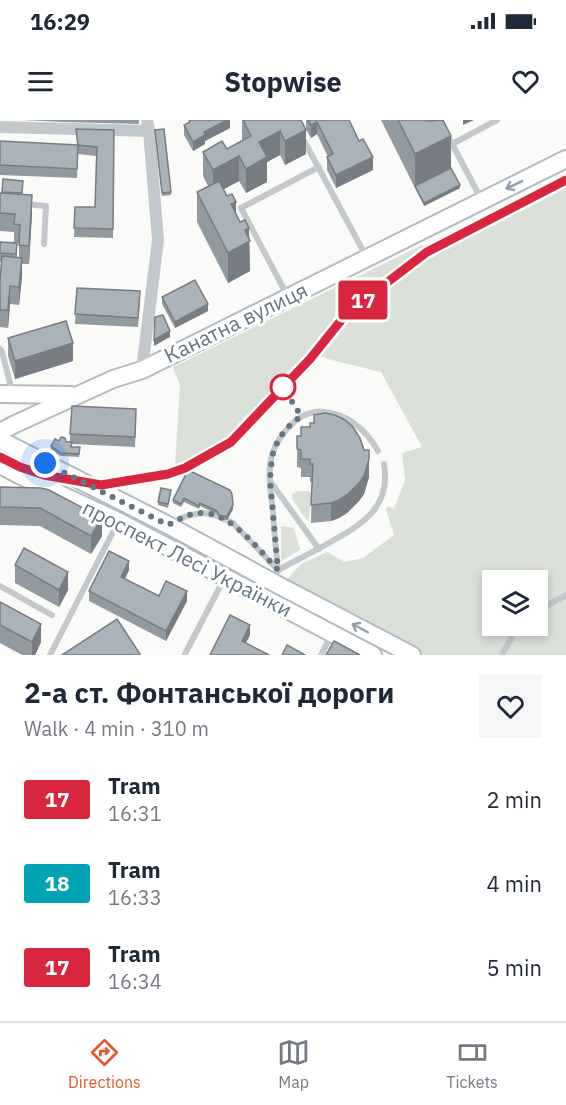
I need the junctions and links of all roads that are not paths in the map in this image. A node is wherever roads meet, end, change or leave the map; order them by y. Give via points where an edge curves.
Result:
1 (497, 120) edge
2 (148, 126) edge
3 (297, 127) edge
4 (0, 128) edge
5 (444, 128) edge
6 (452, 144) junction
7 (566, 159) edge
8 (319, 167) junction
9 (482, 201) junction
10 (23, 204) edge
11 (44, 244) dead end
12 (367, 258) junction
13 (288, 298) junction
14 (0, 349) edge
15 (142, 370) junction
16 (7, 394) edge
17 (78, 395) junction
18 (0, 432) edge
19 (0, 440) edge
20 (378, 451) dead end
21 (384, 464) dead end
22 (0, 465) edge
23 (270, 480) junction
24 (118, 521) junction
25 (168, 525) junction
26 (319, 549) junction
27 (225, 577) junction
28 (279, 578) junction
29 (0, 586) edge
30 (566, 595) edge
31 (548, 604) edge
32 (52, 615) dead end
33 (333, 634) junction
34 (512, 636) edge
35 (185, 654) edge
36 (50, 655) edge
37 (321, 655) edge
38 (373, 655) edge
39 (412, 655) edge
40 (502, 655) edge

1 - 6 lane
2 - 4 street
2 - 15 street via 158,240
3 - 8 lane
5 - 6 lane
6 - 9 lane
7 -> 9 main road, Канатна вулиця
8 - 12 lane
8 - 13 lane via 241,208
9 - 12 main road, Канатна вулиця
10 - 11 lane via 45,206
12 - 13 main road, Канатна вулиця
13 - 15 main road, Канатна вулиця
14 - 16 lane
15 - 17 main road, Канатна вулиця
16 - 17 main road
17 - 18 main road, Канатна вулиця
19 - 25 main road, проспект Лесі Українки
20 - 23 lane via 351,420 322,411 301,416 278,440
21 - 26 lane via 385,486 372,514
22 - 24 main road, проспект Лесі Українки
23 - 26 lane
23 - 28 lane
24 - 27 main road, проспект Лесі Українки
24 - 36 lane
25 - 28 main road, проспект Лесі Українки
25 - 28 lane via 204,513 232,523
26 - 28 lane
27 - 33 main road, проспект Лесі Українки
27 - 35 lane
39 -> 28 main road, проспект Лесі Українки
29 - 32 lane
30 - 31 lane
33 - 37 lane
33 - 38 main road, проспект Лесі Українки
34 - 40 lane

